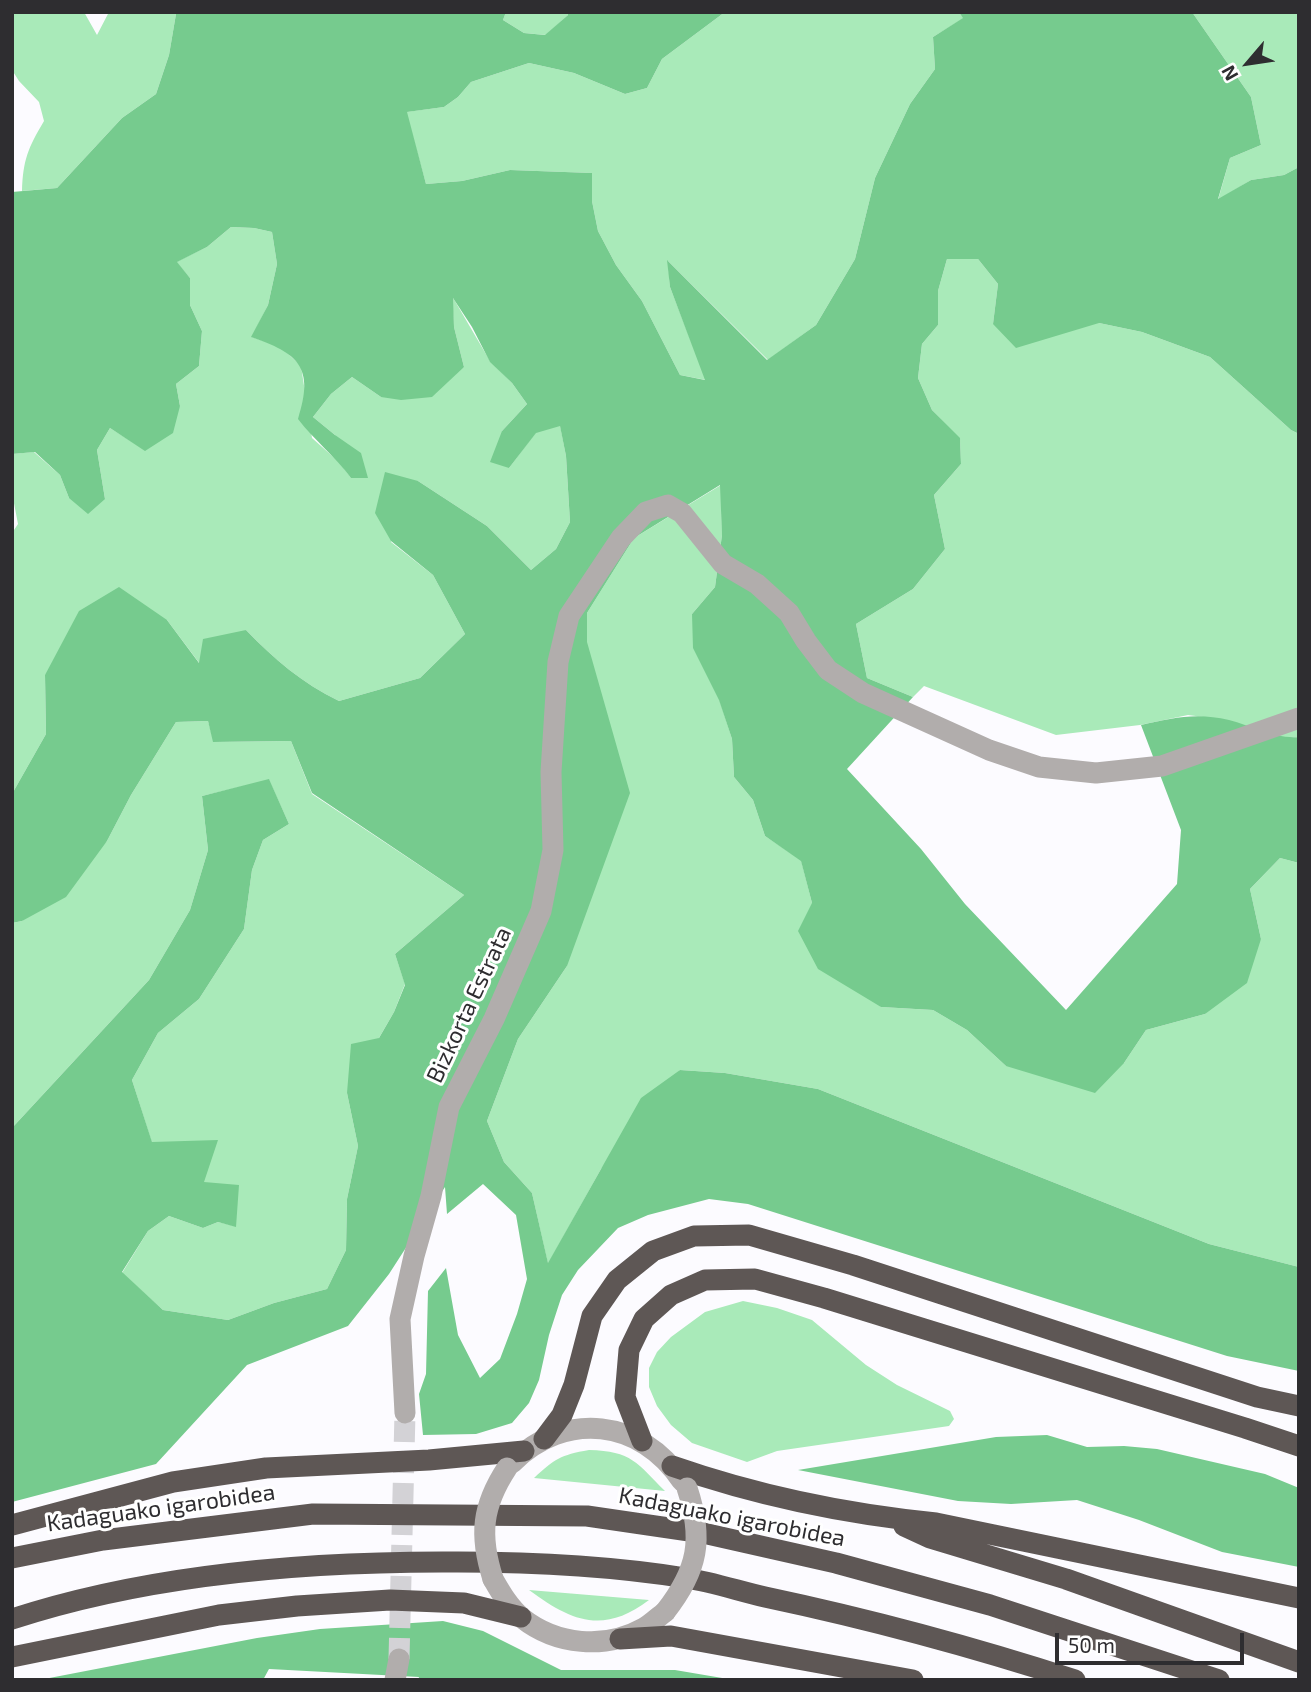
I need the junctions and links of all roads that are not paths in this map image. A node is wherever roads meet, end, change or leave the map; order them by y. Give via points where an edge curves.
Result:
1 (1299, 718) edge
2 (1299, 1406) edge
3 (405, 1413) tunnel mouth
4 (544, 1438) junction
5 (642, 1441) junction
6 (1299, 1447) edge
7 (524, 1451) junction
8 (672, 1466) junction
9 (887, 1519) junction
10 (12, 1525) edge
11 (12, 1558) edge
12 (1299, 1598) edge
13 (521, 1617) junction
14 (12, 1619) edge
15 (620, 1639) junction
16 (12, 1657) edge
17 (788, 1658) junction
18 (1299, 1662) edge
19 (825, 1680) edge
20 (913, 1680) edge
21 (1075, 1680) edge
22 (1219, 1680) edge

1 - 3 street, Bizkorta Estrata via 1162,766 1096,773 1039,766 989,750 863,693 828,670 789,613 757,584 723,564 682,513 668,505 646,512 621,538 569,616 558,662 551,772 553,850 541,911 449,1107 400,1319
2 - 4 highway via 1257,1397 749,1234 694,1236 653,1251 617,1280 592,1316 566,1405
4 - 5 street via 583,1428 623,1433
4 - 7 street
5 - 6 highway via 625,1397 629,1350 644,1319 671,1295 705,1280 755,1279
5 - 8 street
7 - 10 highway via 266,1468 173,1482
7 - 13 street, bridge via 494,1487 483,1533 493,1579
8 - 9 highway via 802,1504
8 - 15 street, bridge via 687,1488 695,1514 693,1567 665,1612
9 - 12 highway via 936,1524
9 - 18 highway via 930,1538 1066,1579
11 - 22 highway, Kadaguako igarobidea via 103,1539 313,1514 587,1517 703,1533 836,1563 990,1605
13 - 15 street via 568,1640
13 - 16 highway via 464,1603 390,1600 298,1606 219,1615
14 - 21 highway via 105,1595 278,1567 428,1562 576,1565 687,1578 874,1622
15 - 17 highway via 671,1636
17 - 19 highway
17 - 20 highway

